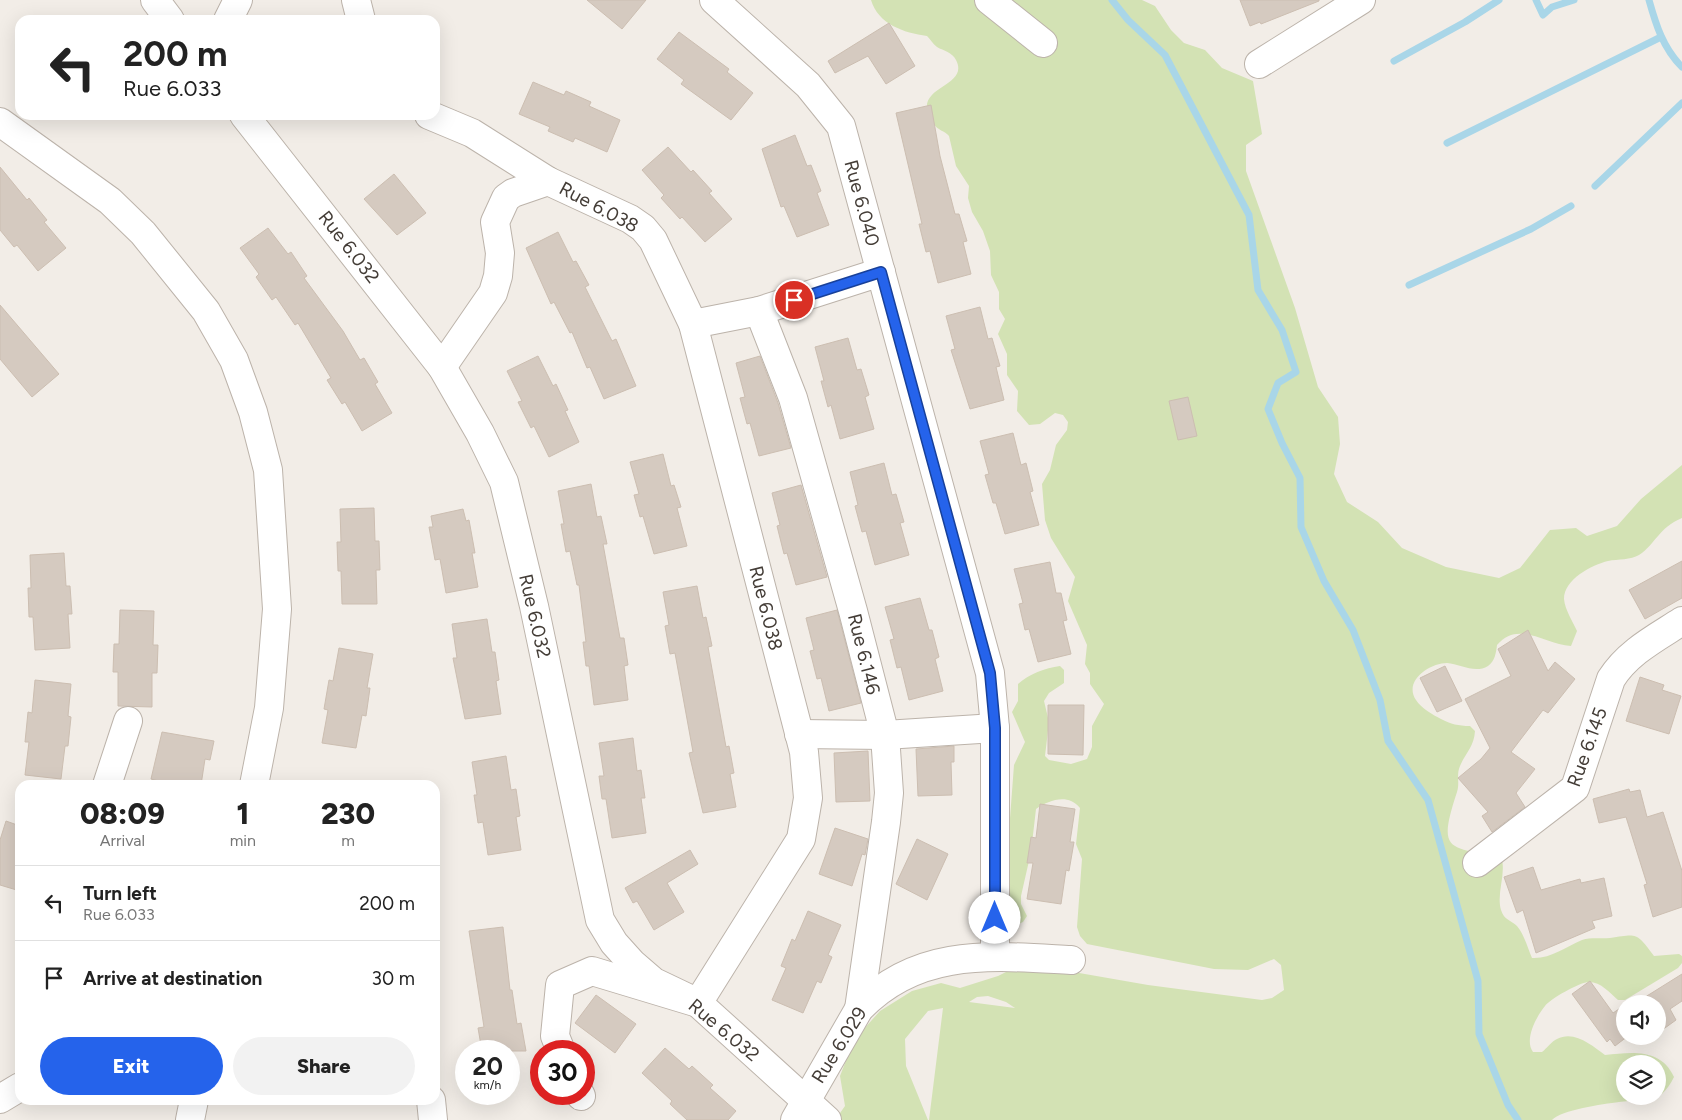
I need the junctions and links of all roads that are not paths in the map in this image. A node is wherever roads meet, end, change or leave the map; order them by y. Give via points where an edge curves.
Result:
1 (155, 0) edge
2 (238, 0) edge
3 (356, 0) edge
4 (714, 0) edge
5 (989, 0) edge
6 (1346, 3) edge
7 (166, 15) edge
8 (230, 15) edge
9 (360, 15) edge
10 (1043, 43) dead end
11 (1259, 64) dead end
12 (248, 120) edge
13 (440, 120) edge
14 (0, 122) edge
15 (548, 181) junction
16 (881, 272) junction
17 (760, 311) junction
18 (693, 324) junction
19 (442, 367) junction
20 (1682, 621) edge
21 (128, 721) dead end
22 (995, 728) junction
23 (799, 734) junction
24 (885, 735) junction
25 (109, 780) edge
26 (255, 780) edge
27 (1477, 863) dead end
28 (995, 956) junction
29 (1071, 960) dead end
30 (698, 1003) junction
31 (859, 1009) junction
32 (557, 1040) edge
33 (15, 1090) edge
34 (0, 1099) edge
35 (193, 1105) edge
36 (432, 1105) edge
37 (800, 1111) edge
38 (190, 1120) edge
39 (433, 1120) edge
40 (827, 1120) edge

1 - 7 street
2 - 8 street
3 - 9 street
4 - 16 street, Rue 6.040 via 808,84 841,126
5 - 10 street
6 - 11 street
12 - 19 street, Rue 6.032
13 - 15 street, Rue 6.038 via 472,133
14 - 26 street via 110,201 142,233 206,310 234,360 254,412 268,470 277,609 269,708
15 - 18 street, Rue 6.038 via 643,228 653,240
15 - 19 street via 513,193 502,205 495,222 500,253 493,293
16 - 17 street
16 - 22 street, Rue 6.040 via 990,673
17 - 18 street
17 - 24 street, Rue 6.146 via 793,398
18 - 23 street, Rue 6.038
19 - 30 street, Rue 6.032 via 504,482 534,606 600,920 620,950 654,982
20 - 27 street, Rue 6.145 via 1627,658 1618,668 1611,679 1575,788
21 - 25 street
22 - 24 street
22 - 28 street, Rue 6.040
23 - 24 street
23 - 30 street, Rue 6.038 via 808,798 801,839
24 - 31 street, Rue 6.146 via 889,793
28 - 29 street, Rue 6.029
28 - 31 street, Rue 6.029 via 964,957 920,969 883,989
30 - 32 street via 592,971 560,985
30 - 37 street, Rue 6.032
31 - 37 street, Rue 6.029
33 - 34 street
35 - 38 street
36 - 39 street
37 - 40 street, Rue 6.032

